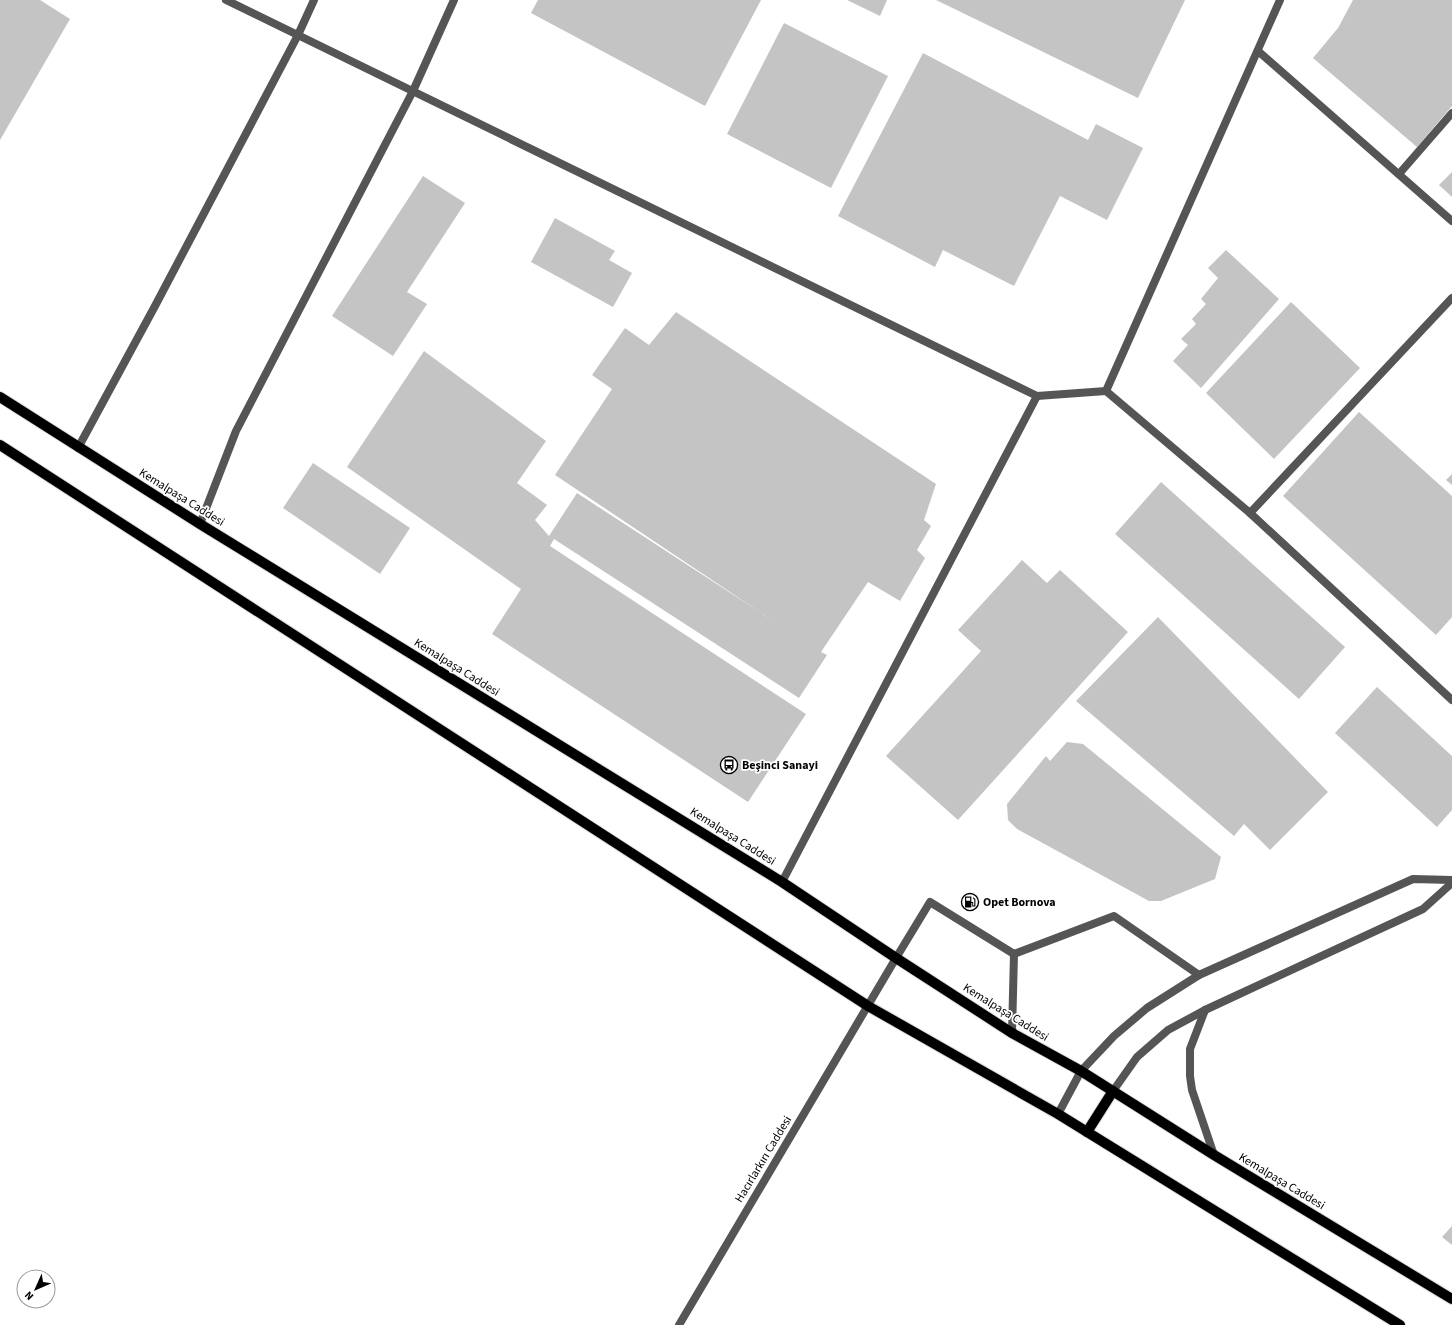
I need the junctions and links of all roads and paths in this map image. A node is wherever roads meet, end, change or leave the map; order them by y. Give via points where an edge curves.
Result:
1 (226, 0) edge
2 (314, 0) edge
3 (454, 0) edge
4 (1280, 0) edge
5 (298, 35) junction
6 (1258, 51) junction
7 (412, 91) junction
8 (1452, 113) edge
9 (1399, 174) junction
10 (1452, 221) edge
11 (1452, 298) edge
12 (1106, 391) junction
13 (1037, 396) junction
14 (0, 397) edge
15 (0, 445) edge
16 (78, 448) junction
17 (1250, 513) junction
18 (200, 524) junction
19 (1452, 700) edge
20 (1452, 880) edge
21 (782, 882) junction
22 (1452, 883) edge
23 (1014, 954) junction
24 (896, 958) junction
25 (1199, 975) junction
26 (868, 1006) junction
27 (1205, 1010) junction
28 (1012, 1033) junction
29 (1081, 1071) junction
30 (1113, 1091) junction
31 (1058, 1114) junction
32 (1087, 1132) junction
33 (1214, 1155) junction
34 (1452, 1299) edge
35 (678, 1325) edge
36 (1400, 1325) edge

1 - 5 street
2 - 5 street
3 - 7 street
4 - 6 street
5 - 7 street
5 - 16 street
6 - 9 street
6 - 12 street
7 - 13 street
7 - 18 street via 236,431
8 - 9 street
9 - 10 street
11 - 17 street
12 - 13 street
12 - 17 street
13 - 21 street
14 - 16 main road, Kemalpaşa Caddesi
15 - 26 main road
16 - 18 main road, Kemalpaşa Caddesi
17 - 19 street
18 - 21 main road, Kemalpaşa Caddesi
20 - 25 street via 1413,879
21 - 24 main road, Kemalpaşa Caddesi
22 - 27 street via 1423,909
23 - 24 street, Hacırlarkırı Caddesi via 930,902
23 - 25 street via 1114,916
23 - 28 street
24 - 26 street, Hacırlarkırı Caddesi
24 - 28 main road, Kemalpaşa Caddesi
25 - 29 street via 1147,1008 1114,1036
26 - 31 main road
26 - 35 street, Hacırlarkırı Caddesi
27 - 30 street via 1168,1030 1137,1057
27 - 33 street via 1190,1049 1190,1076 1192,1090
28 - 29 main road, Kemalpaşa Caddesi
29 - 30 main road, Kemalpaşa Caddesi
29 - 31 street
30 - 32 main road
30 - 33 main road, Kemalpaşa Caddesi
31 - 32 main road
32 - 36 main road
33 - 34 main road, Kemalpaşa Caddesi

